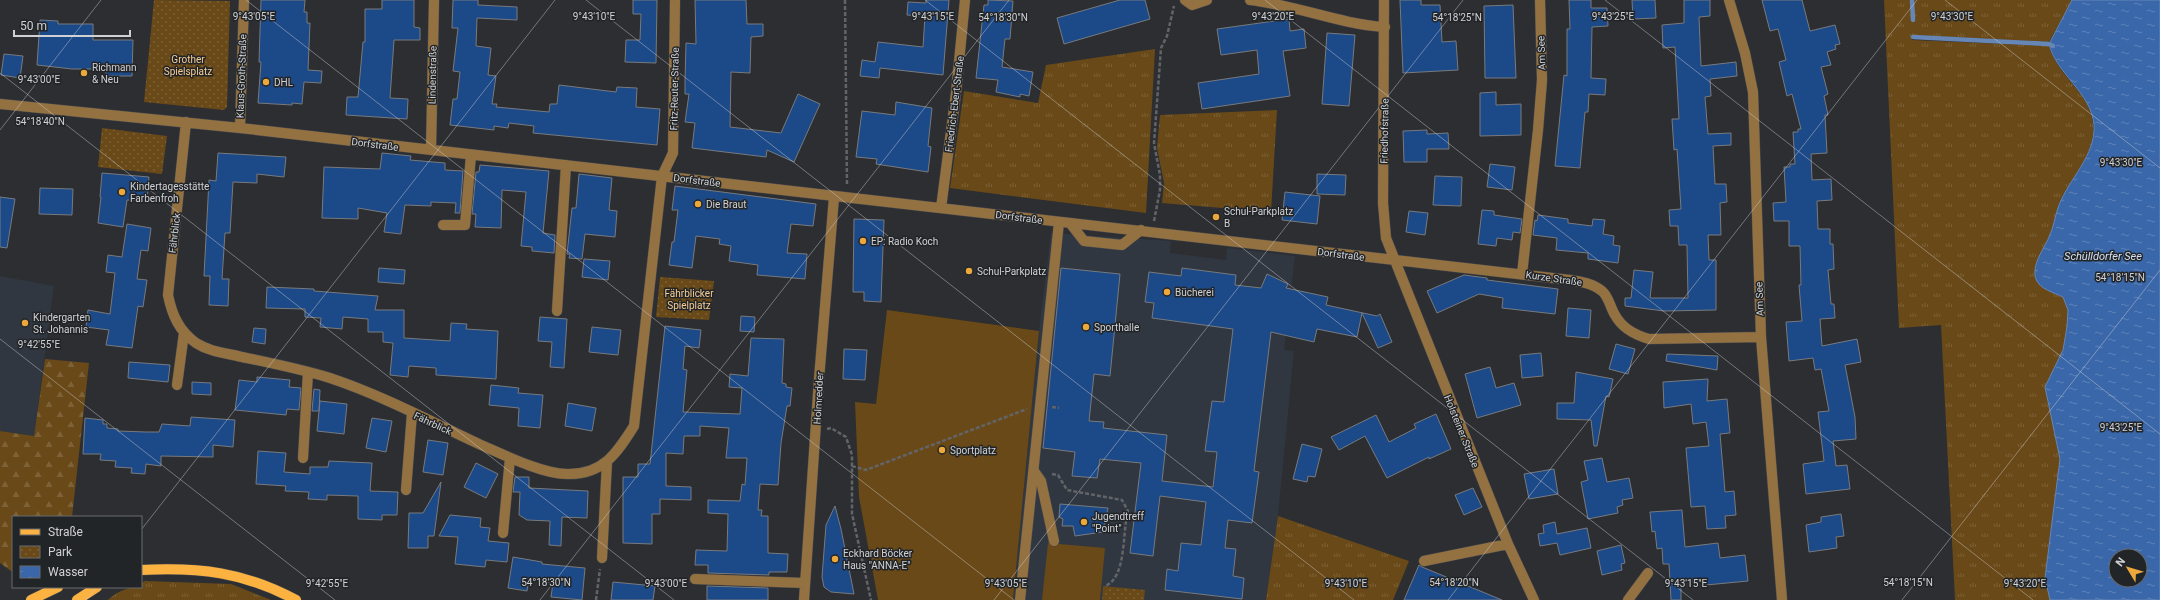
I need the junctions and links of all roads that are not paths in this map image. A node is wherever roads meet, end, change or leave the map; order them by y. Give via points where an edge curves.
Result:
1 (244, 0) edge
2 (434, 0) edge
3 (675, 0) edge
4 (965, 0) edge
5 (1185, 0) edge
6 (1207, 0) edge
7 (1250, 0) edge
8 (1384, 0) edge
9 (1540, 0) edge
10 (1729, 0) edge
11 (1385, 27) junction
12 (0, 104) edge
13 (186, 122) junction
14 (240, 128) junction
15 (431, 150) junction
16 (471, 155) junction
17 (566, 165) junction
18 (662, 176) junction
19 (834, 197) junction
20 (941, 208) junction
21 (1064, 223) junction
22 (443, 225) dead end
23 (1141, 230) junction
24 (1394, 261) junction
25 (1522, 274) junction
26 (557, 311) dead end
27 (184, 333) junction
28 (1761, 337) junction
29 (308, 372) junction
30 (177, 385) dead end
31 (412, 413) junction
32 (303, 458) dead end
33 (510, 458) junction
34 (607, 462) junction
35 (1036, 474) junction
36 (406, 490) dead end
37 (503, 533) dead end
38 (1054, 541) dead end
39 (1508, 544) junction
40 (602, 558) road end
41 (1424, 561) dead end
42 (142, 570) edge
43 (1648, 573) dead end
44 (695, 579) dead end
45 (805, 583) junction
46 (56, 588) edge
47 (95, 588) edge
48 (31, 600) edge
49 (77, 600) edge
50 (296, 600) edge
51 (804, 600) edge
52 (1020, 600) edge
53 (1534, 600) edge
54 (1628, 600) edge
55 (1782, 600) edge

1 - 14 street, Klaus-Groth-Straße
2 - 15 street, Lindenstraße
3 - 18 street, Fritz-Reuter-Straße via 673,153
4 - 20 street, Friedrich-Ebert-Straße
5 - 6 street via 1192,5
7 - 11 street via 1279,4 1358,25
8 - 11 street, Friedhofstraße
9 - 25 street, Am See via 1542,80
10 - 28 street, Am See via 1745,53 1753,92
11 - 24 street, Friedhofstraße via 1383,203 1386,238
12 - 13 street, Dorfstraße
13 - 14 street, Dorfstraße
13 - 27 street, Fährblick via 168,296 171,314
14 - 15 street, Dorfstraße
15 - 16 street, Dorfstraße
16 - 17 street, Dorfstraße
16 - 22 street via 464,225
17 - 18 street, Dorfstraße
17 - 26 street
18 - 19 street, Dorfstraße
18 - 34 street, Fährblick via 634,426
19 - 20 street, Dorfstraße
19 - 45 street, Holmredder
20 - 21 street, Dorfstraße
21 - 23 street, Dorfstraße
21 - 23 street via 1084,240 1122,245
21 - 35 street via 1039,406
23 - 24 street, Dorfstraße
24 - 25 street, Kurze Straße
24 - 39 street, Holsteiner Straße
25 - 28 street, Kurze Straße via 1590,283 1603,291 1624,327 1635,335 1649,339
27 - 29 street, Fährblick via 213,352
27 - 30 street
28 - 55 street, Am See
29 - 31 street, Fährblick via 360,389
29 - 32 street
31 - 33 street, Fährblick
31 - 36 street
33 - 34 street, Fährblick via 567,474 590,471
33 - 37 street
34 - 40 street
35 - 38 street via 1041,481
35 - 52 street
39 - 41 street
39 - 53 street, Holsteiner Straße
42 - 50 main road via 181,568 215,571 269,585
43 - 54 street
44 - 45 street
45 - 51 street, Holmredder
46 - 48 main road
47 - 49 main road

